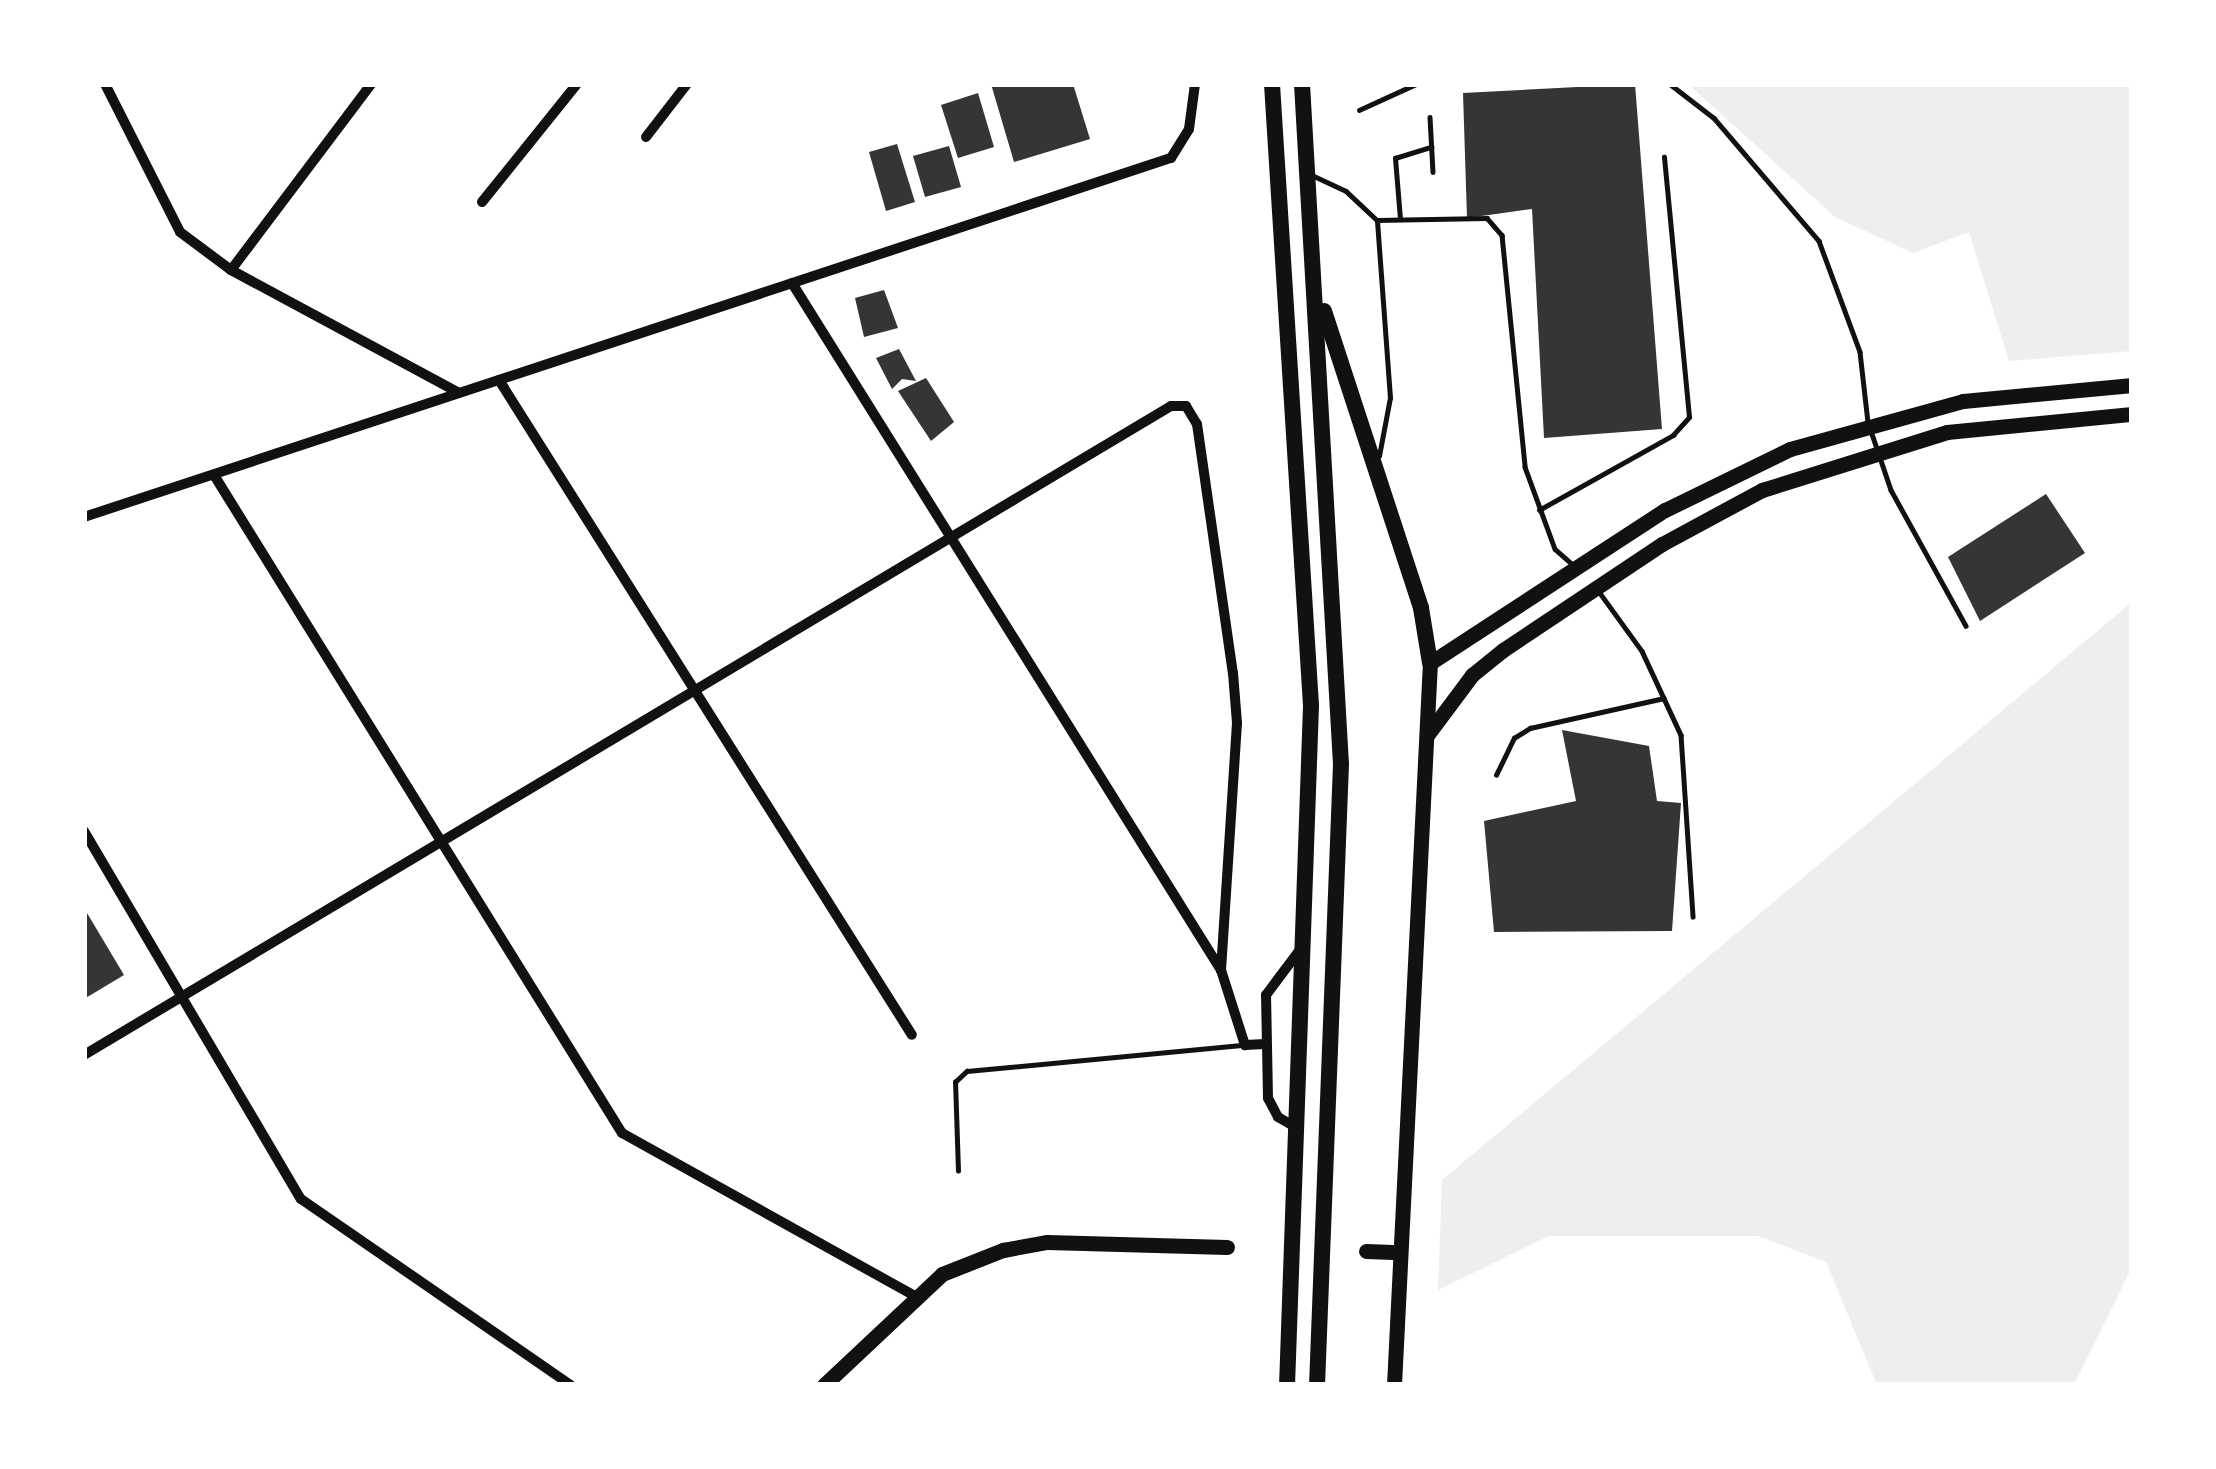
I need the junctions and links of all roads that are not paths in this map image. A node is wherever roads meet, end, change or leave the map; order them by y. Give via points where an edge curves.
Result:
1 (105, 84) edge
2 (371, 84) edge
3 (577, 84) edge
4 (687, 84) edge
5 (1195, 84) edge
6 (1272, 84) edge
7 (1302, 84) edge
8 (1416, 84) edge
9 (1670, 84) edge
10 (1358, 110) dead end
11 (1430, 117) dead end
12 (646, 137) dead end
13 (1431, 147) junction
14 (1664, 157) dead end
15 (1432, 172) dead end
16 (1308, 174) junction
17 (482, 202) dead end
18 (1400, 219) junction
19 (1377, 220) junction
20 (231, 270) junction
21 (1315, 282) junction
22 (792, 283) junction
23 (499, 380) junction
24 (2132, 385) edge
25 (459, 393) junction
26 (2132, 414) edge
27 (1868, 422) junction
28 (1875, 449) junction
29 (1373, 473) junction
30 (214, 475) junction
31 (1539, 510) junction
32 (84, 518) edge
33 (946, 534) junction
34 (1576, 567) junction
35 (1596, 587) junction
36 (1966, 626) dead end
37 (1430, 663) junction
38 (692, 686) junction
39 (1664, 698) junction
40 (1426, 737) junction
41 (1496, 775) dead end
42 (84, 831) edge
43 (435, 842) junction
44 (1693, 917) dead end
45 (1304, 945) junction
46 (1221, 970) junction
47 (179, 997) junction
48 (912, 1035) dead end
49 (1265, 1044) junction
50 (1245, 1045) junction
51 (84, 1055) edge
52 (1297, 1128) junction
53 (958, 1171) dead end
54 (1227, 1247) dead end
55 (1366, 1252) dead end
56 (1399, 1252) junction
57 (914, 1295) junction
58 (571, 1385) edge
59 (824, 1385) edge
60 (1287, 1385) edge
61 (1317, 1385) edge
62 (1394, 1385) edge

1 - 20 street via 180,232
2 - 20 street
3 - 17 street
4 - 12 street
5 - 22 street via 1189,129 1171,158
6 - 45 highway via 1310,629
7 - 16 highway
8 - 10 lane
9 - 27 lane via 1714,118 1819,241 1860,352
11 - 13 lane
13 - 15 lane
13 - 18 lane via 1394,158
14 - 31 lane via 1688,417 1673,435
16 - 19 lane via 1346,190
16 - 21 highway
18 - 19 lane
18 - 31 lane via 1487,218 1498,226 1525,467
19 - 29 lane via 1390,398
20 - 25 street
21 - 29 highway
21 - 61 highway via 1341,764
22 - 23 street
22 - 33 street
23 - 25 street
23 - 38 street
24 - 27 main road via 2004,395
25 - 30 street
26 - 28 main road via 2024,421
27 - 28 lane
27 - 34 main road via 1746,468
28 - 35 main road via 1722,509
28 - 36 lane
29 - 37 highway via 1421,608
30 - 32 street
30 - 43 street
31 - 34 lane via 1555,549
33 - 38 street
33 - 46 street
33 - 46 street via 1171,406 1186,406 1204,459 1237,723
34 - 35 lane
34 - 37 main road
35 - 39 lane
35 - 40 main road via 1487,662
37 - 40 main road
38 - 43 street
38 - 48 street
39 - 41 lane via 1530,728 1514,738
39 - 44 lane via 1688,762
40 - 56 main road
42 - 47 street
43 - 47 street
43 - 57 street via 622,1133
45 - 49 street via 1266,995
45 - 52 highway
46 - 50 street
47 - 51 street
47 - 58 street via 301,1199
49 - 50 street
49 - 52 street via 1271,1109
50 - 53 lane via 967,1071 955,1082
52 - 60 highway
54 - 57 main road via 1047,1242 941,1274
55 - 56 main road
56 - 62 main road
57 - 59 main road

